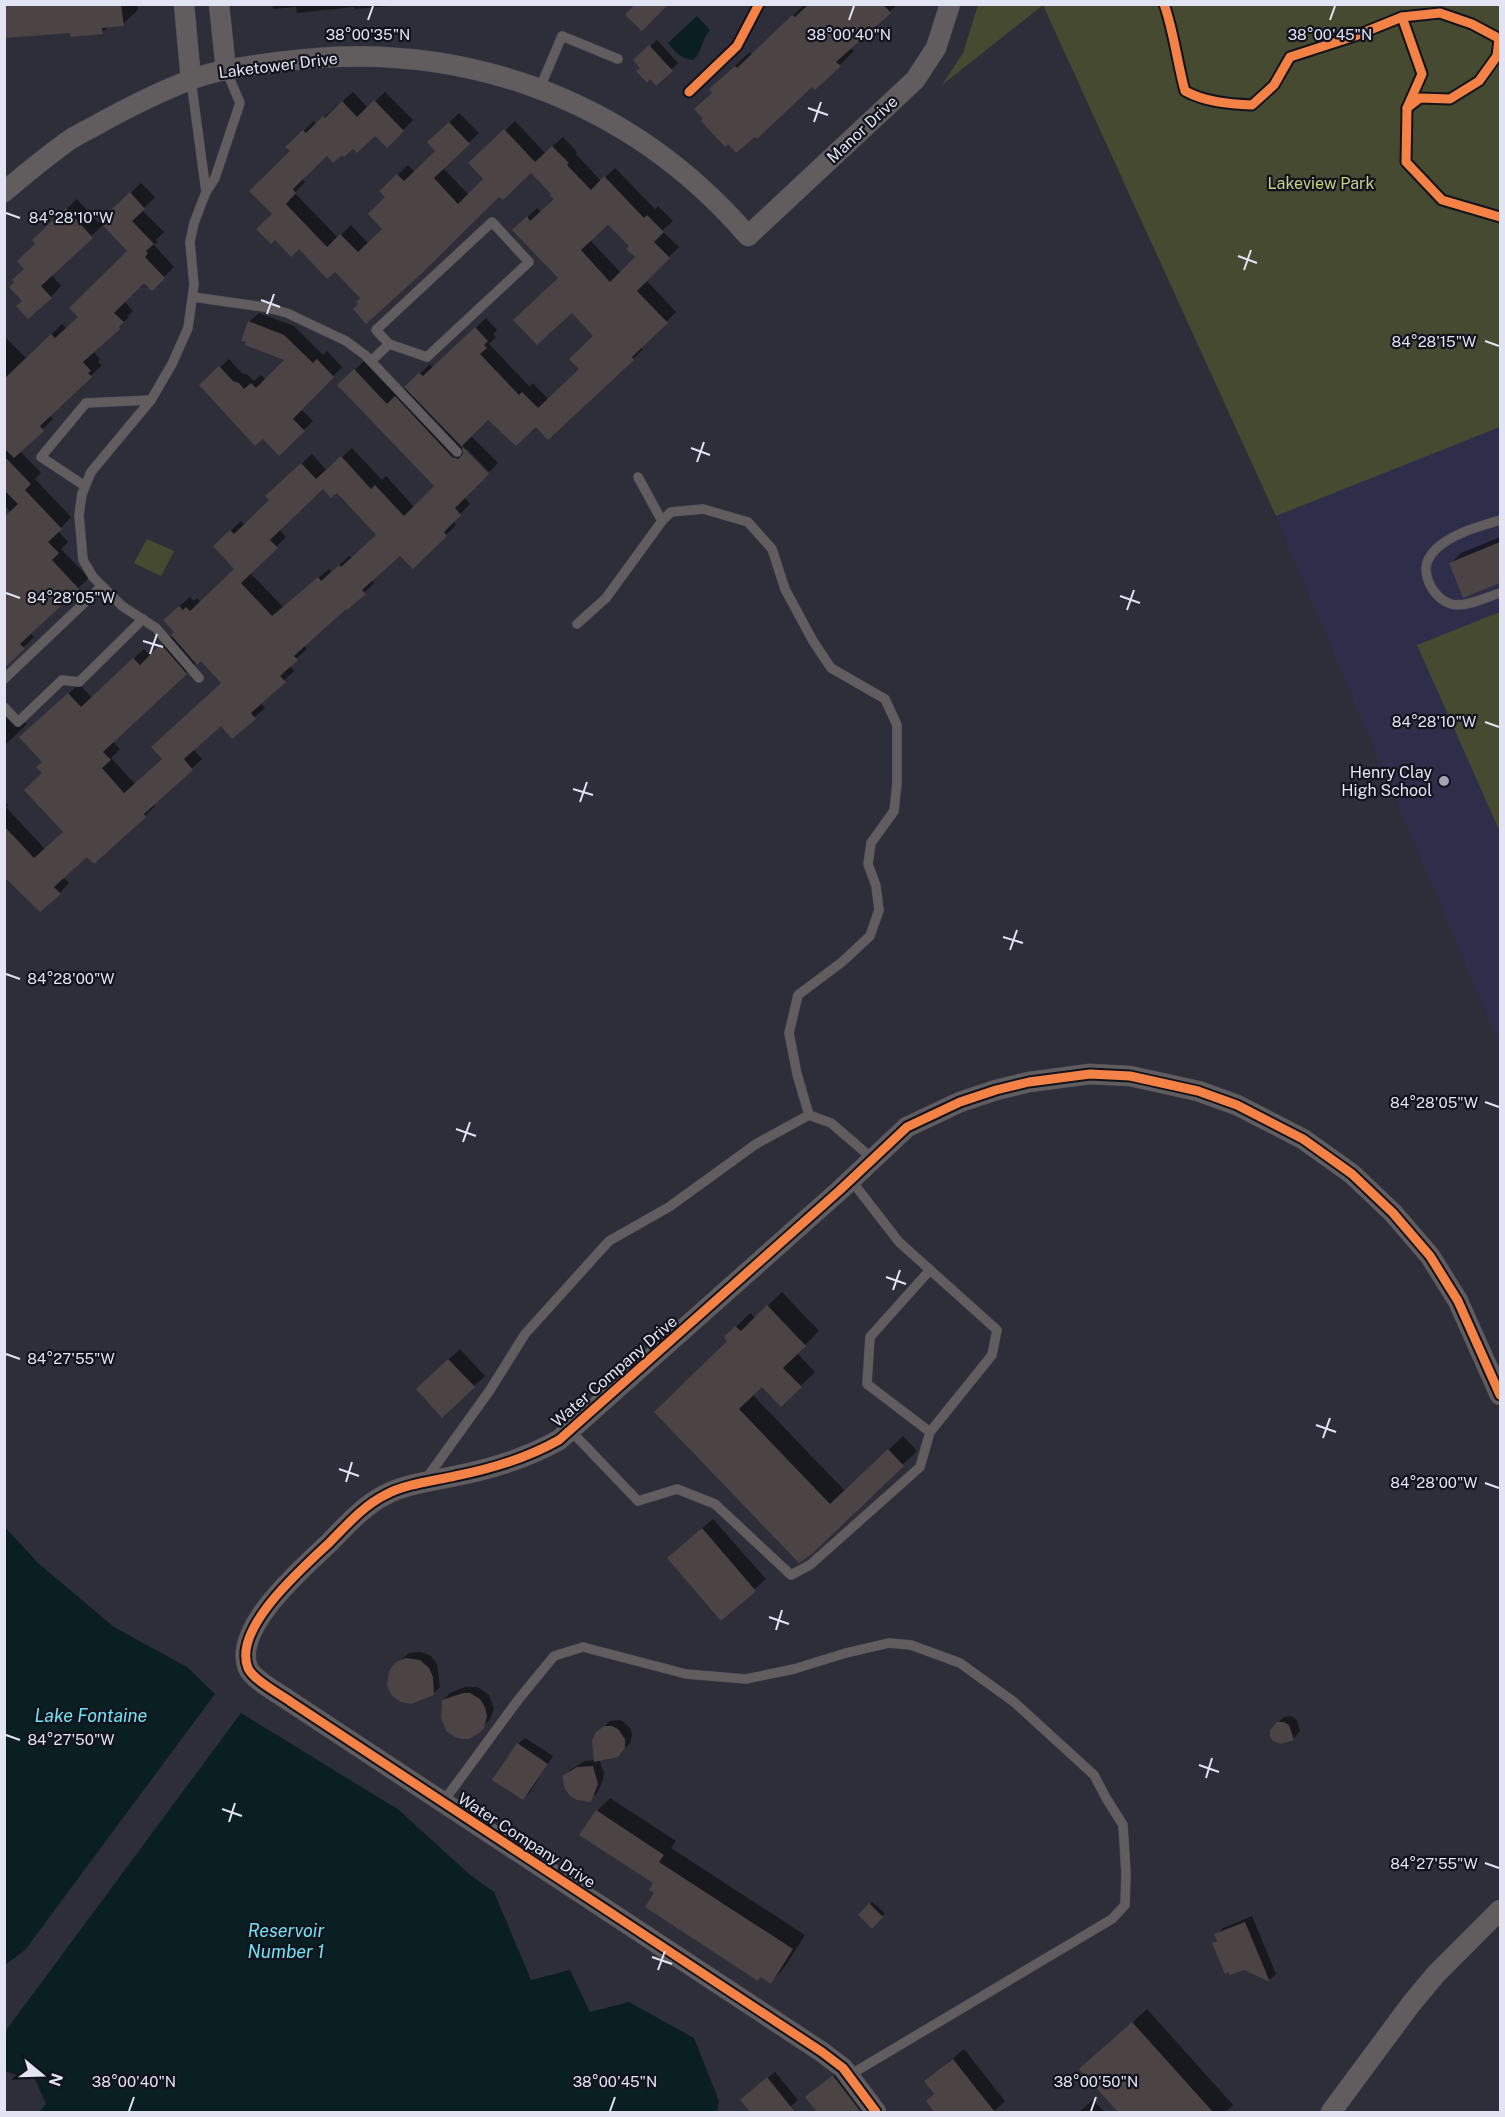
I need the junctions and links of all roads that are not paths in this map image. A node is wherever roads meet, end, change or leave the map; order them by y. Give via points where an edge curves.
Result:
1 (184, 4) edge
2 (219, 4) edge
3 (951, 4) edge
4 (618, 59) dead end
5 (226, 70) junction
6 (191, 80) junction
7 (539, 90) junction
8 (4, 192) edge
9 (206, 192) junction
10 (748, 236) joint
11 (193, 297) junction
12 (389, 344) junction
13 (370, 361) junction
14 (151, 400) junction
15 (457, 452) dead end
16 (638, 477) dead end
17 (85, 486) junction
18 (1500, 520) edge
19 (662, 521) junction
20 (102, 586) junction
21 (1500, 593) edge
22 (143, 619) junction
23 (577, 624) dead end
24 (199, 678) dead end
25 (4, 679) edge
26 (4, 707) edge
27 (809, 1115) junction
28 (873, 1159) junction
29 (851, 1180) junction
30 (930, 1270) junction
31 (1500, 1395) edge
32 (571, 1431) junction
33 (930, 1432) junction
34 (423, 1483) junction
35 (443, 1802) junction
36 (1500, 1910) edge
37 (848, 2076) junction
38 (876, 2112) edge
39 (1331, 2112) edge

1 - 6 street
2 - 5 street
3 - 10 street, Manor Drive via 936,48 915,80
4 - 7 lane via 562,36
5 - 6 street, Laketower Drive
5 - 7 street, Laketower Drive via 340,56 421,59 487,72
5 - 9 lane via 240,103 215,178
6 - 8 street, Laketower Drive via 70,139
6 - 9 lane
7 - 10 street, Laketower Drive via 605,118 638,139 702,187
9 - 11 lane via 190,242
11 - 13 lane via 287,313 346,341
11 - 14 lane via 188,328
12 - 12 lane via 376,330 492,222 529,262 427,357
12 - 13 lane
13 - 15 lane
14 - 17 lane via 91,472
14 - 17 lane via 86,403 41,457
16 - 19 lane
17 - 20 lane via 79,515 83,560
18 - 21 lane via 1447,541 1429,558 1426,567 1432,591 1451,604
19 - 23 lane via 606,598
19 - 27 lane via 671,512 703,509 748,522 772,549 785,589 831,668 885,699 897,725 894,812 871,843 868,864 879,910 870,936 798,995 791,1023 789,1033 797,1074
20 - 22 lane via 122,606
20 - 25 lane
22 - 24 lane via 156,628
22 - 26 lane via 79,682 62,680 18,722
27 - 28 lane via 831,1123
27 - 34 lane via 756,1144 669,1207 609,1241 525,1334
28 - 29 street, Water Company Drive
28 - 31 street, Water Company Drive via 907,1127 934,1114 996,1090 1059,1077 1130,1076 1198,1091 1237,1105 1303,1139 1353,1174 1393,1213 1430,1256 1458,1301
29 - 30 lane via 899,1242
29 - 32 street, Water Company Drive
30 - 33 lane via 997,1330 992,1354
30 - 33 lane via 870,1337 867,1384
32 - 33 lane via 638,1501 677,1489 715,1504 791,1575 810,1565 920,1467
32 - 34 street, Water Company Drive via 544,1449 516,1460
34 - 35 street, Water Company Drive via 386,1494 292,1578 255,1626 247,1660 254,1676
35 - 37 street, Water Company Drive via 822,2052
35 - 37 lane via 554,1656 583,1647 686,1674 746,1679 889,1643 911,1645 960,1663 1014,1702 1094,1774 1123,1825 1125,1905 1112,1919
36 - 39 street via 1436,1974
37 - 38 street, Water Company Drive

